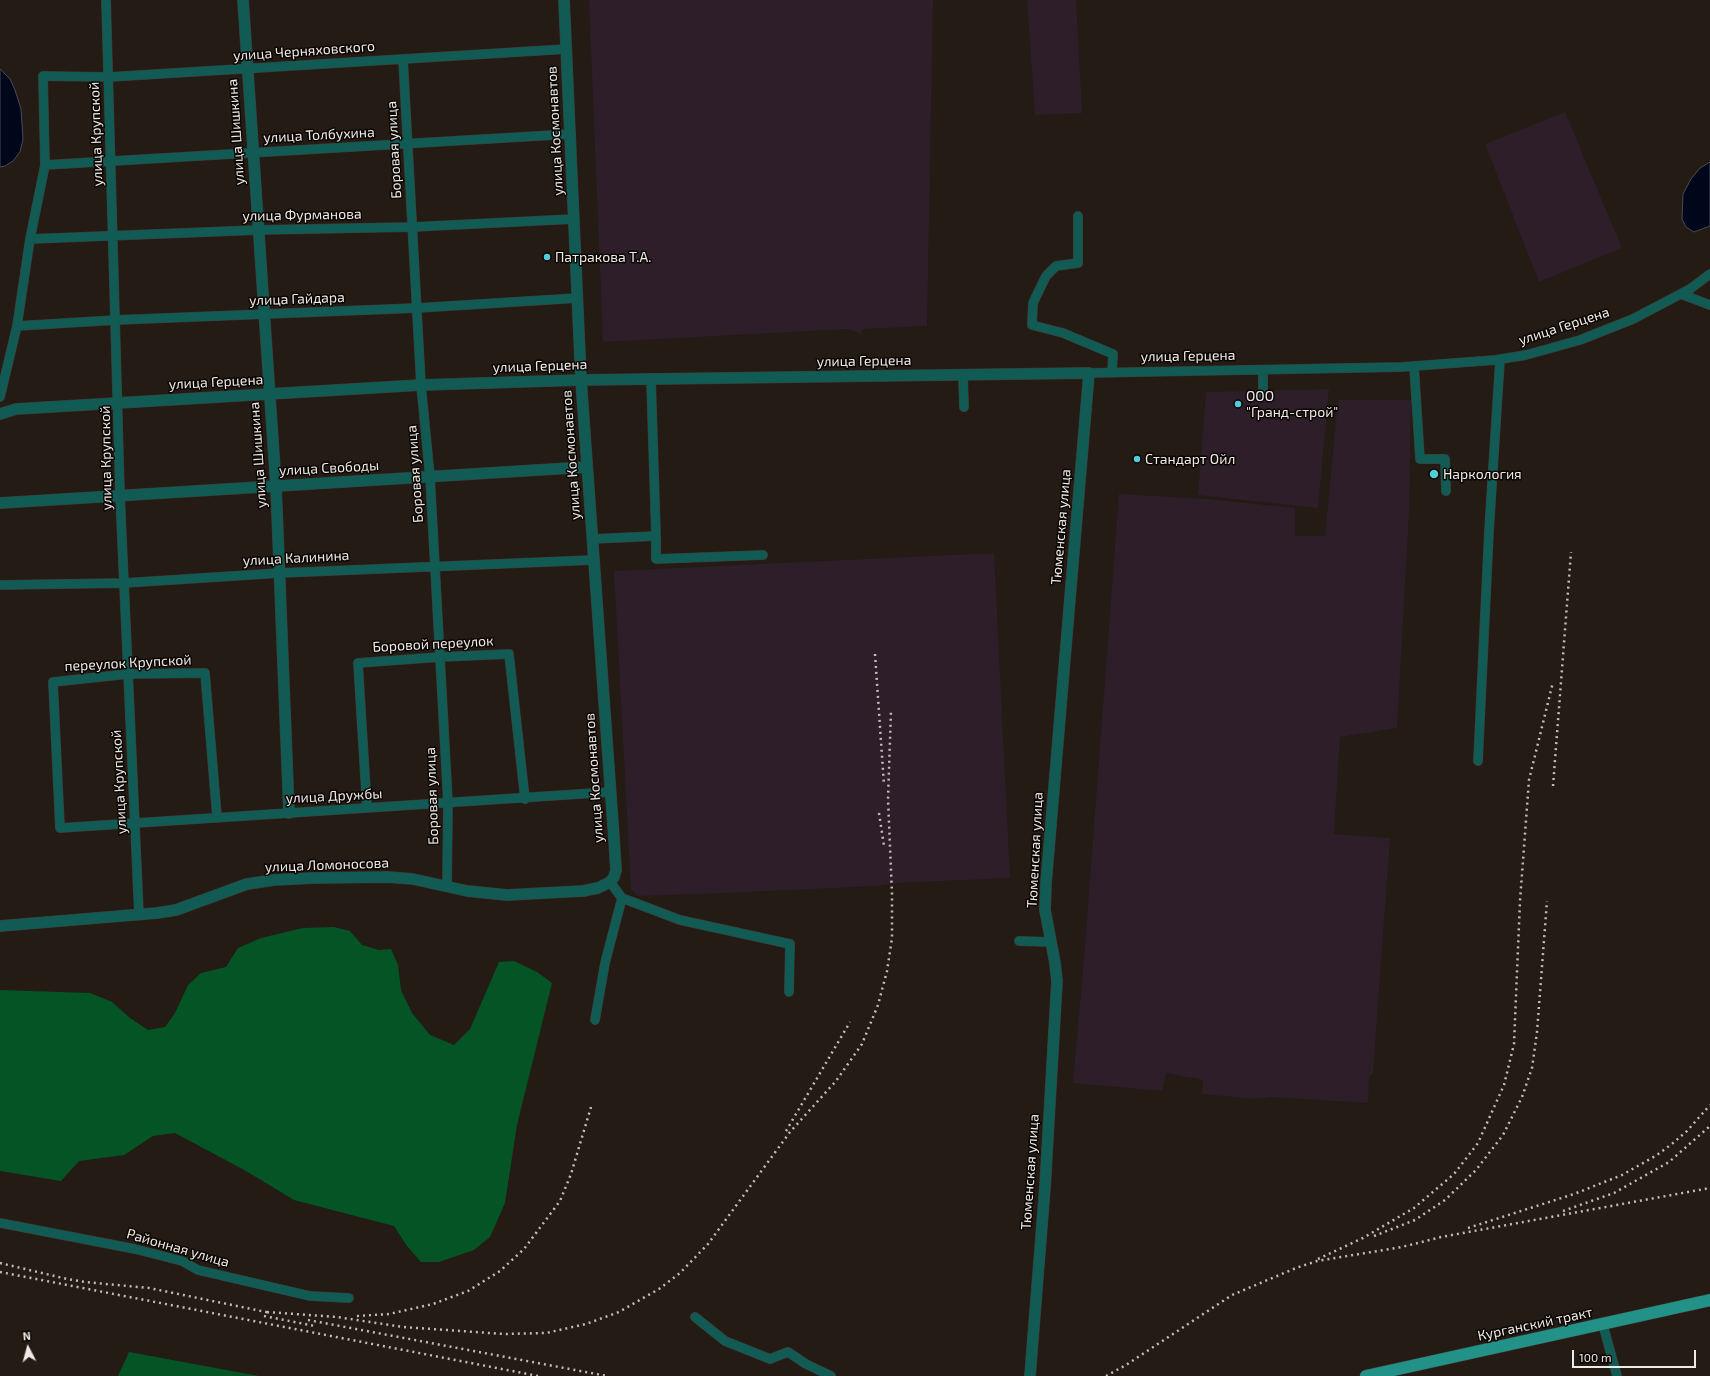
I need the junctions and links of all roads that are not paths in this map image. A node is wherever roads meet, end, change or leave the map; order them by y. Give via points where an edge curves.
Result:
1 (106, 0) edge
2 (243, 0) edge
3 (564, 0) edge
4 (567, 49) junction
5 (403, 59) junction
6 (247, 69) junction
7 (109, 77) junction
8 (570, 134) junction
9 (408, 143) junction
10 (252, 152) junction
11 (111, 161) junction
12 (45, 165) junction
13 (1078, 216) dead end
14 (574, 219) junction
15 (412, 227) junction
16 (258, 230) junction
17 (113, 236) junction
18 (30, 239) junction
19 (1708, 278) edge
20 (1681, 294) junction
21 (578, 298) junction
22 (1710, 305) edge
23 (417, 308) junction
24 (263, 315) junction
25 (116, 320) junction
26 (17, 326) junction
27 (1500, 360) junction
28 (1414, 366) junction
29 (1263, 370) junction
30 (1089, 373) junction
31 (1112, 373) junction
32 (963, 375) junction
33 (651, 379) junction
34 (581, 380) junction
35 (421, 385) junction
36 (269, 394) junction
37 (1263, 394) dead end
38 (0, 397) edge
39 (118, 403) junction
40 (964, 407) dead end
41 (0, 414) edge
42 (587, 467) junction
43 (430, 477) junction
44 (276, 486) junction
45 (1446, 491) dead end
46 (120, 496) junction
47 (0, 503) edge
48 (656, 536) junction
49 (592, 539) junction
50 (763, 555) dead end
51 (593, 560) junction
52 (435, 566) junction
53 (280, 572) junction
54 (124, 583) junction
55 (0, 585) edge
56 (440, 657) junction
57 (128, 674) junction
58 (1478, 761) dead end
59 (610, 792) junction
60 (525, 799) junction
61 (448, 803) junction
62 (367, 808) junction
63 (289, 813) junction
64 (217, 817) junction
65 (135, 822) junction
66 (60, 828) joint
67 (610, 882) junction
68 (447, 886) junction
69 (622, 898) junction
70 (139, 915) junction
71 (0, 926) edge
72 (1019, 941) dead end
73 (1051, 942) junction
74 (789, 992) dead end
75 (595, 1020) dead end
76 (0, 1223) edge
77 (349, 1298) dead end
78 (1710, 1300) edge
79 (695, 1317) dead end
80 (1603, 1325) junction
81 (831, 1376) edge
82 (1030, 1376) edge
83 (1366, 1376) edge
84 (1617, 1376) edge

1 - 7 street, улица Крупской
2 - 6 street, улица Шишкина
3 - 4 street, улица Космонавтов
4 - 5 street, улица Черняховского
4 - 8 street, улица Космонавтов
5 - 6 street, улица Черняховского
5 - 9 street, Боровая улица
6 - 7 street, улица Черняховского
6 - 10 street, улица Шишкина
7 - 11 street, улица Крупской
7 - 12 street, улица Черняховского via 43,76
8 - 9 street, улица Толбухина
8 - 14 street, улица Космонавтов
9 - 10 street, улица Толбухина
9 - 15 street, Боровая улица
10 - 11 street, улица Толбухина
10 - 16 street, улица Шишкина
11 - 12 street, улица Толбухина
11 - 17 street, улица Крупской
12 - 18 street
13 - 31 street via 1078,263 1056,266 1046,276 1032,303 1032,325 1113,354
14 - 15 street, улица Фурманова
14 - 21 street, улица Космонавтов
15 - 16 street, улица Фурманова
15 - 23 street, Боровая улица
16 - 17 street, улица Фурманова
16 - 24 street, улица Шишкина
17 - 18 street, улица Фурманова
17 - 25 street, улица Крупской
18 - 26 street
19 - 20 street, улица Герцена
20 - 22 street
20 - 27 street, улица Герцена via 1633,319 1580,340 1526,356
21 - 23 street, улица Гайдара
21 - 34 street, улица Космонавтов
23 - 24 street, улица Гайдара
23 - 35 street, Боровая улица
24 - 25 street, улица Гайдара
24 - 36 street, улица Шишкина
25 - 26 street, улица Гайдара
25 - 39 street, улица Крупской
26 - 38 street
27 - 28 street, улица Герцена
27 - 58 street via 1488,531
28 - 29 street, улица Герцена
28 - 45 street via 1420,459 1445,459
29 - 31 street, улица Герцена
29 - 37 street
30 - 31 street, улица Герцена
30 - 32 street, улица Герцена
30 - 73 street, Тюменская улица via 1046,876 1045,910
32 - 33 street, улица Герцена
32 - 40 street
33 - 34 street, улица Герцена
33 - 48 street
34 - 35 street, улица Герцена
34 - 42 street, улица Космонавтов
35 - 36 street, улица Герцена
35 - 43 street, Боровая улица
36 - 39 street, улица Герцена
36 - 44 street, улица Шишкина
39 - 41 street, улица Герцена via 16,409
39 - 46 street, улица Крупской
42 - 43 street, улица Свободы
42 - 49 street, улица Космонавтов
43 - 44 street, улица Свободы
43 - 52 street, Боровая улица
44 - 46 street, улица Свободы
44 - 53 street, улица Шишкина
46 - 47 street, улица Свободы
46 - 54 street, улица Крупской
48 - 49 street
48 - 50 street via 656,559
49 - 51 street, улица Космонавтов
51 - 52 street, улица Калинина
51 - 59 street, улица Космонавтов
52 - 53 street, улица Калинина
52 - 56 street, Боровая улица
53 - 54 street, улица Калинина
53 - 63 street, улица Шишкина
54 - 55 street, улица Калинина
54 - 57 street, улица Крупской
56 - 60 street, Боровой переулок via 509,654
56 - 61 street, Боровая улица
56 - 62 street, Боровой переулок via 358,663
57 - 64 street, переулок Крупской via 205,673
57 - 65 street, улица Крупской
57 - 66 street, переулок Крупской via 53,682
59 - 60 street, улица Дружбы
59 - 67 street, улица Космонавтов via 616,870
60 - 61 street, улица Дружбы
61 - 62 street, улица Дружбы
61 - 68 street, Боровая улица
62 - 63 street, улица Дружбы
63 - 64 street, улица Дружбы
64 - 65 street, улица Дружбы
65 - 66 street, улица Дружбы
65 - 70 street, улица Крупской
67 - 68 street, улица Ломоносова via 583,891 507,895
67 - 69 street
68 - 70 street, улица Ломоносова via 386,877 274,880 248,884 176,910
69 - 74 street via 680,920 790,944
69 - 75 street via 605,963
70 - 71 street, улица Ломоносова
72 - 73 street
73 - 82 street, Тюменская улица via 1057,981 1055,1034
76 - 77 street, Районная улица via 135,1249 182,1261 198,1270 310,1296
78 - 80 main road, Курганский тракт
79 - 81 street via 724,1341 770,1359 788,1352
80 - 83 main road, Курганский тракт
80 - 84 street

